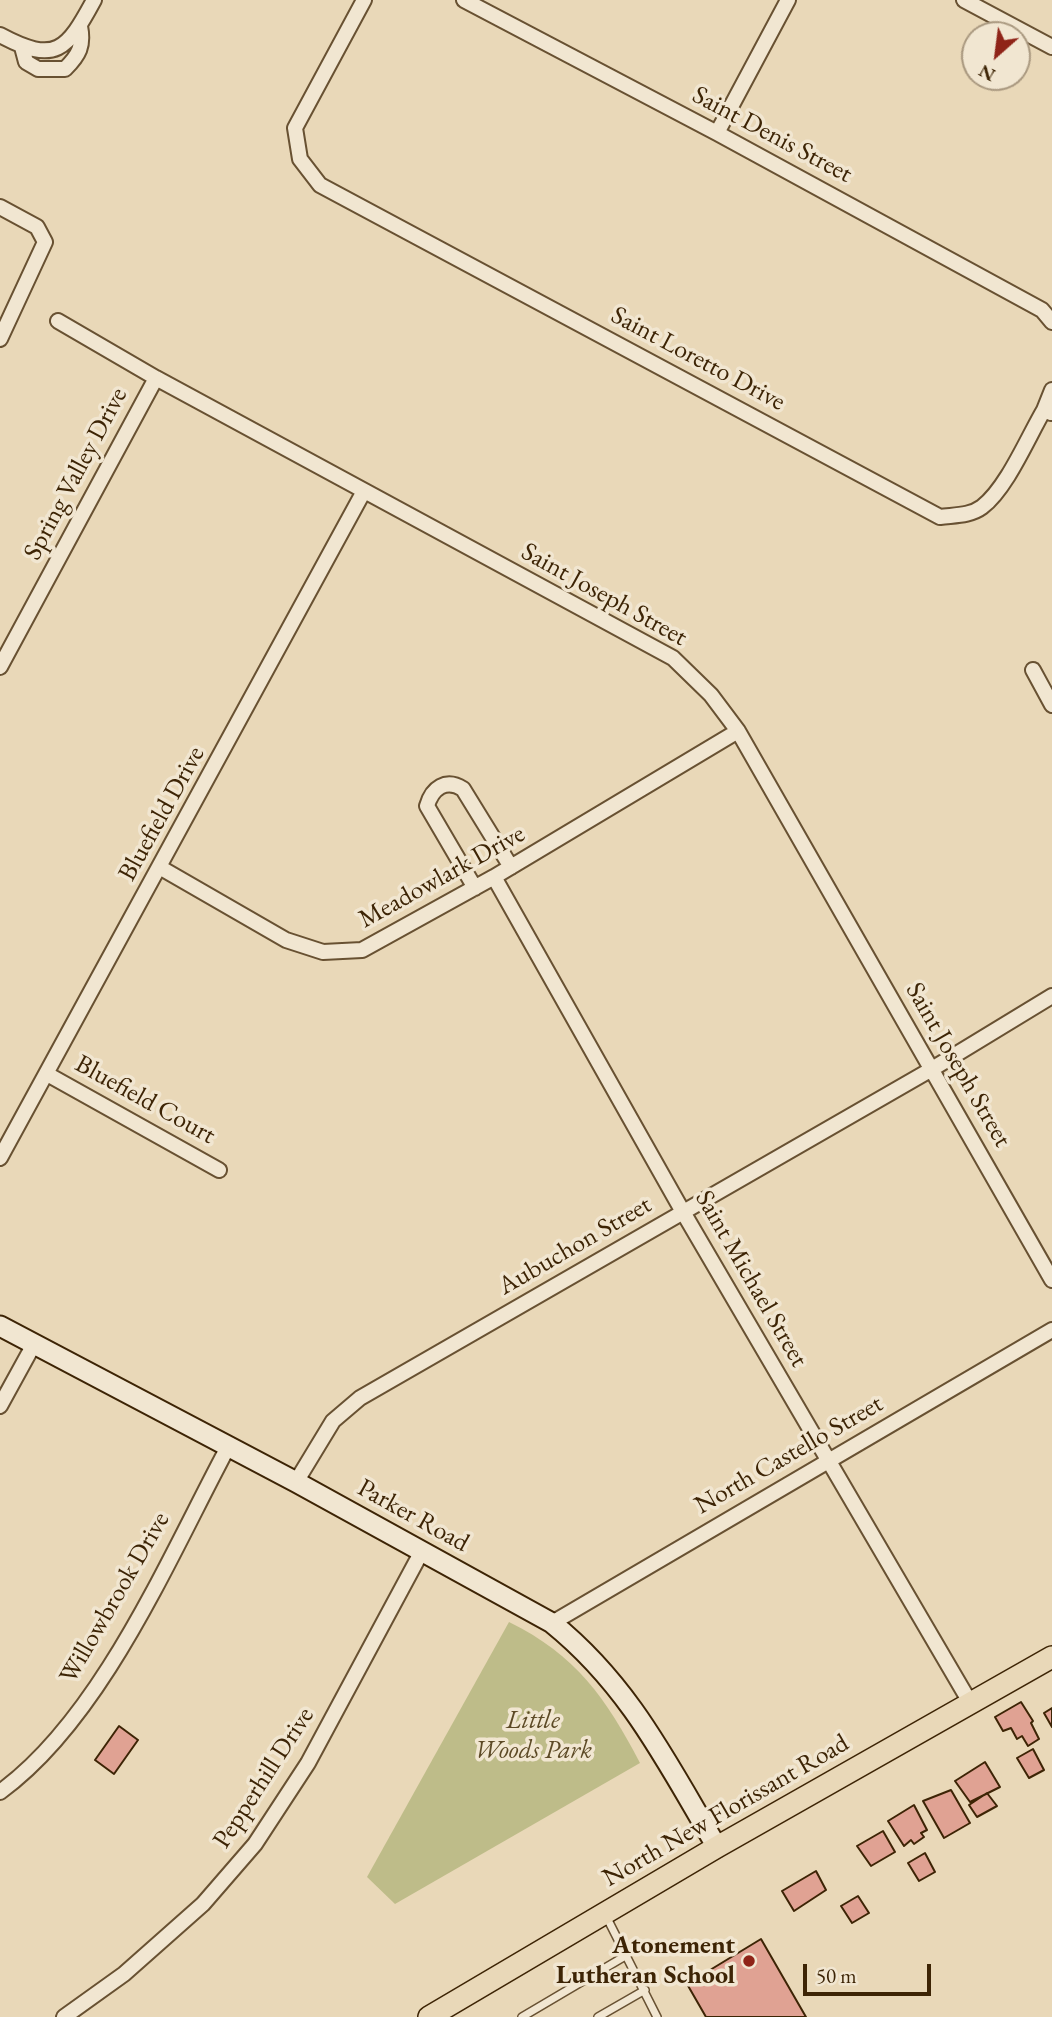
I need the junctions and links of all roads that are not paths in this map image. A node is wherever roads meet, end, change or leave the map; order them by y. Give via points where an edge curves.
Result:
1 (94, 0) edge
2 (364, 0) edge
3 (464, 0) edge
4 (788, 0) edge
5 (964, 0) edge
6 (992, 6) edge
7 (80, 26) junction
8 (0, 36) edge
9 (22, 47) junction
10 (1052, 47) edge
11 (717, 133) junction
12 (0, 206) edge
13 (58, 321) dead end
14 (1052, 322) edge
15 (0, 339) edge
16 (156, 378) junction
17 (1052, 390) edge
18 (1048, 412) edge
19 (364, 491) junction
20 (0, 667) edge
21 (1033, 670) dead end
22 (1052, 705) edge
23 (738, 732) junction
24 (511, 867) junction
25 (161, 868) junction
26 (494, 877) junction
27 (475, 888) junction
28 (1052, 996) edge
29 (932, 1069) junction
30 (47, 1074) junction
31 (0, 1158) edge
32 (219, 1170) dead end
33 (683, 1212) junction
34 (1052, 1280) edge
35 (0, 1326) edge
36 (1052, 1330) edge
37 (33, 1344) junction
38 (0, 1406) edge
39 (228, 1447) junction
40 (830, 1460) junction
41 (296, 1482) junction
42 (422, 1550) junction
43 (552, 1623) junction
44 (1052, 1657) edge
45 (971, 1704) junction
46 (0, 1792) edge
47 (717, 1847) junction
48 (605, 1913) junction
49 (627, 1955) junction
50 (645, 1990) junction
51 (64, 2017) edge
52 (429, 2017) edge
53 (522, 2017) edge
54 (598, 2017) edge
55 (657, 2017) edge

1 - 7 street
2 - 18 street, Saint Loretto Drive via 295,128 300,159 320,185 940,517 982,507
3 - 11 street, Saint Denis Street
4 - 11 street
5 - 6 street
6 - 10 street
7 - 9 street via 57,50
7 - 9 street via 79,55 65,69 38,69 26,62
8 - 9 street
11 - 14 street, Saint Denis Street via 1042,310
12 - 15 street via 37,227 45,242
13 - 16 street, Saint Joseph Street
16 - 19 street, Saint Joseph Street
16 - 20 street, Spring Valley Drive
17 - 18 street
19 - 23 street, Saint Joseph Street via 673,658 711,695
19 - 25 street, Bluefield Drive
21 - 22 street
23 - 24 street, Meadowlark Drive
23 - 29 street, Saint Joseph Street
24 - 26 street, Meadowlark Drive
24 - 27 street via 463,789 441,785 427,806
25 - 27 street, Meadowlark Drive via 286,940 323,953 362,950
25 - 30 street, Bluefield Drive
26 - 27 street, Meadowlark Drive
26 - 33 street, Saint Michael Street
28 - 29 street, Aubuchon Street
29 - 33 street, Aubuchon Street
29 - 34 street, Saint Joseph Street
30 - 31 street, Bluefield Drive
30 - 32 street, Bluefield Court
33 - 40 street, Saint Michael Street
33 - 41 street, Aubuchon Street via 360,1398 333,1422
35 - 37 main road, Parker Road
36 - 40 street, North Castello Street
37 - 38 street
37 - 39 main road, Parker Road
39 - 41 main road, Parker Road
39 - 46 street, Willowbrook Drive via 124,1642 72,1719 17,1780
40 - 43 street, North Castello Street
40 - 45 street, Saint Michael Street
41 - 42 main road, Parker Road
42 - 43 main road, Parker Road
42 - 51 street, Pepperhill Drive via 321,1740 255,1844 203,1903 124,1973
43 - 47 main road, Parker Road via 581,1646 621,1690
44 - 45 main road, North New Florissant Road
45 - 47 main road, North New Florissant Road
47 - 48 main road, North New Florissant Road
48 - 49 lane
48 - 52 main road, North New Florissant Road
49 - 50 lane
49 - 53 lane
50 - 54 lane
50 - 55 lane

